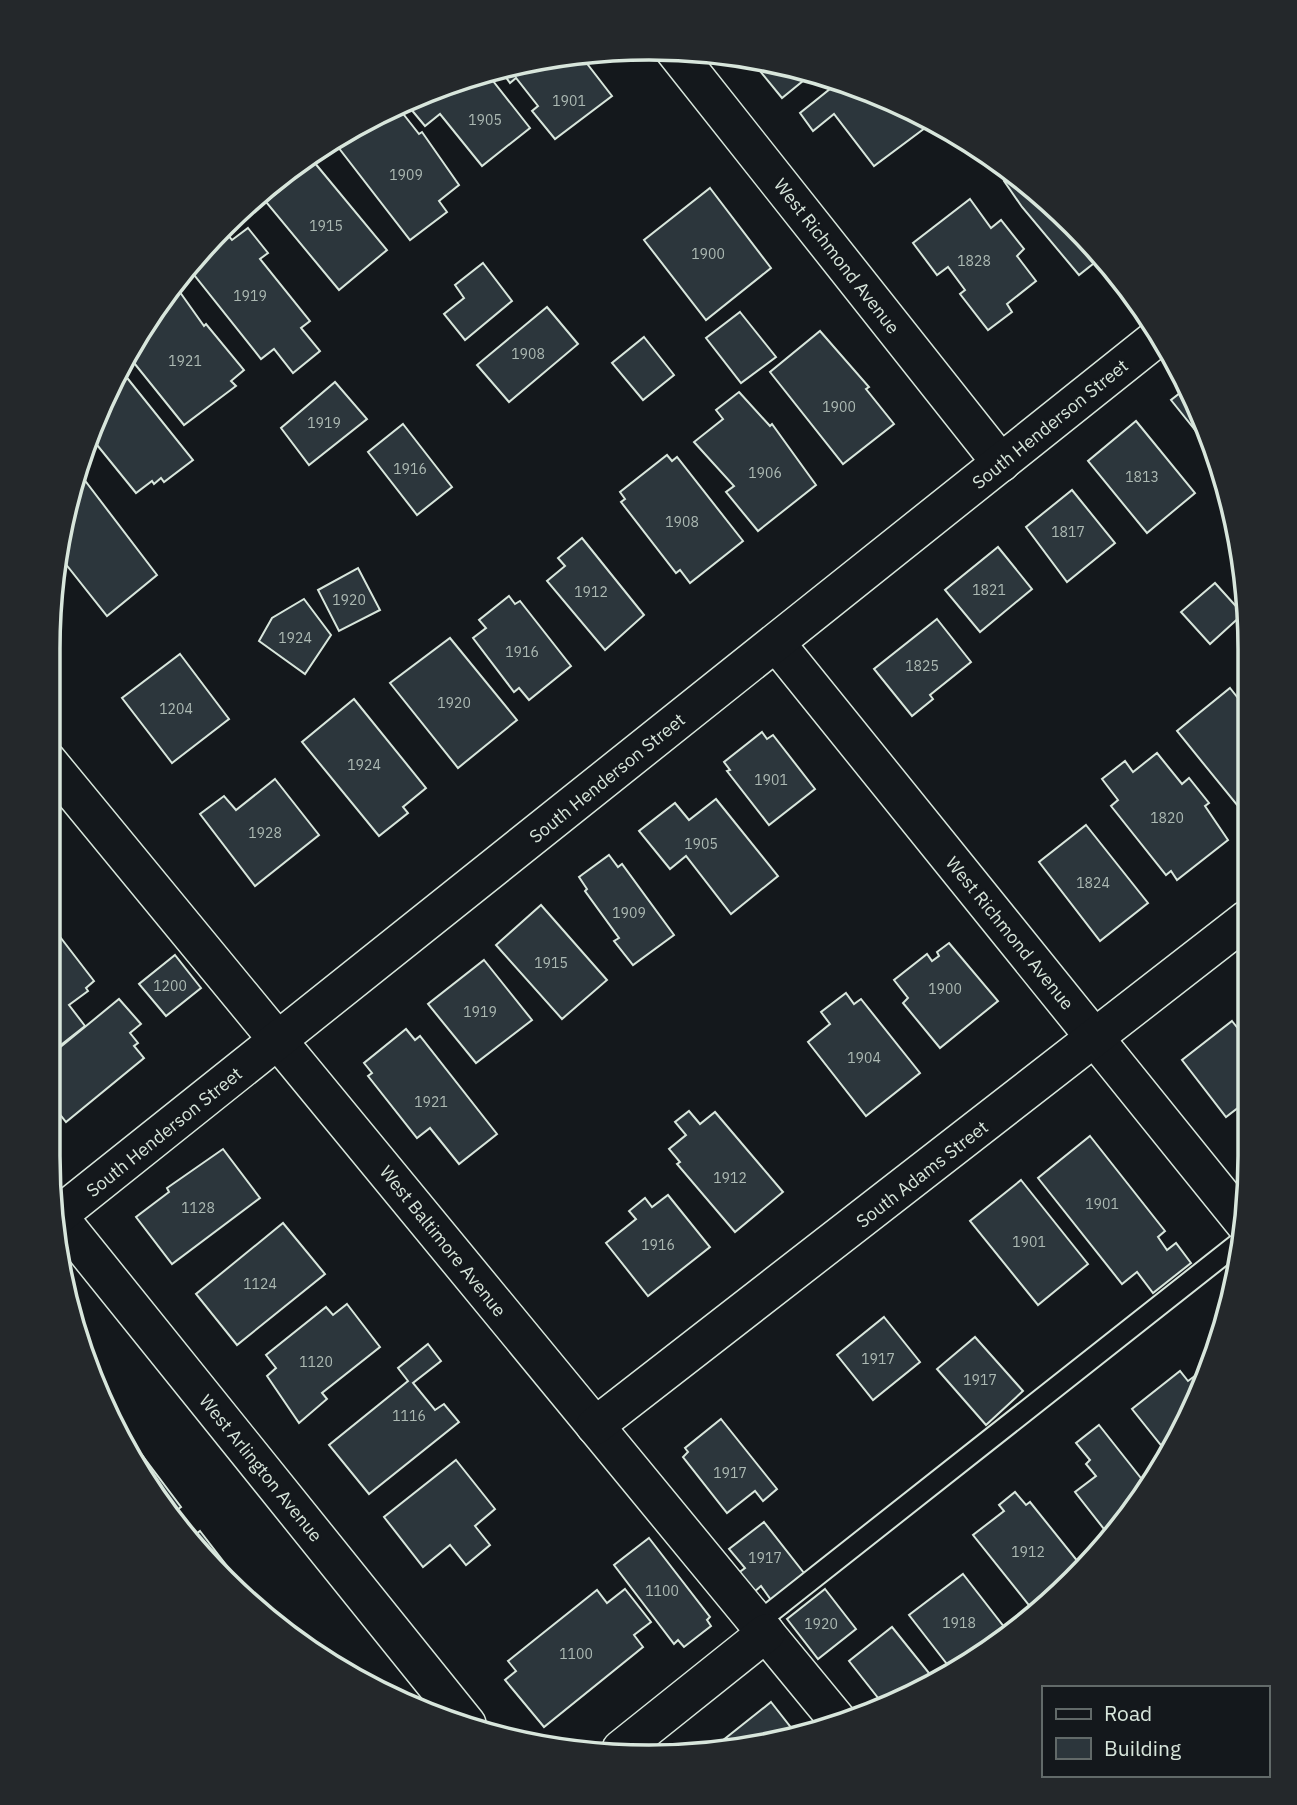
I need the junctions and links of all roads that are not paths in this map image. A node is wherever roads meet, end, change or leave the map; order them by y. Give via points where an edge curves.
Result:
1 (682, 61) edge
2 (1152, 342) edge
3 (1001, 463) junction
4 (776, 643) junction
5 (60, 776) edge
6 (1238, 926) edge
7 (278, 1040) junction
8 (1096, 1040) junction
9 (63, 1211) edge
10 (1234, 1211) edge
11 (64, 1226) edge
12 (1229, 1250) edge
13 (595, 1426) junction
14 (761, 1628) junction
15 (459, 1714) edge
16 (833, 1716) edge
17 (626, 1744) edge

1 - 3 street, West Richmond Avenue
2 - 3 street, South Henderson Street
3 - 4 street, South Henderson Street
4 - 7 street, South Henderson Street
4 - 8 street, West Richmond Avenue
5 - 7 street, West Baltimore Avenue
6 - 8 street, South Adams Street
7 - 9 street, South Henderson Street
7 - 13 street, West Baltimore Avenue
8 - 10 street, West Richmond Avenue
8 - 13 street, South Adams Street
11 - 15 street, West Arlington Avenue
12 - 14 lane
13 - 14 street, West Baltimore Avenue
14 - 16 street, West Baltimore Avenue
14 - 17 street

